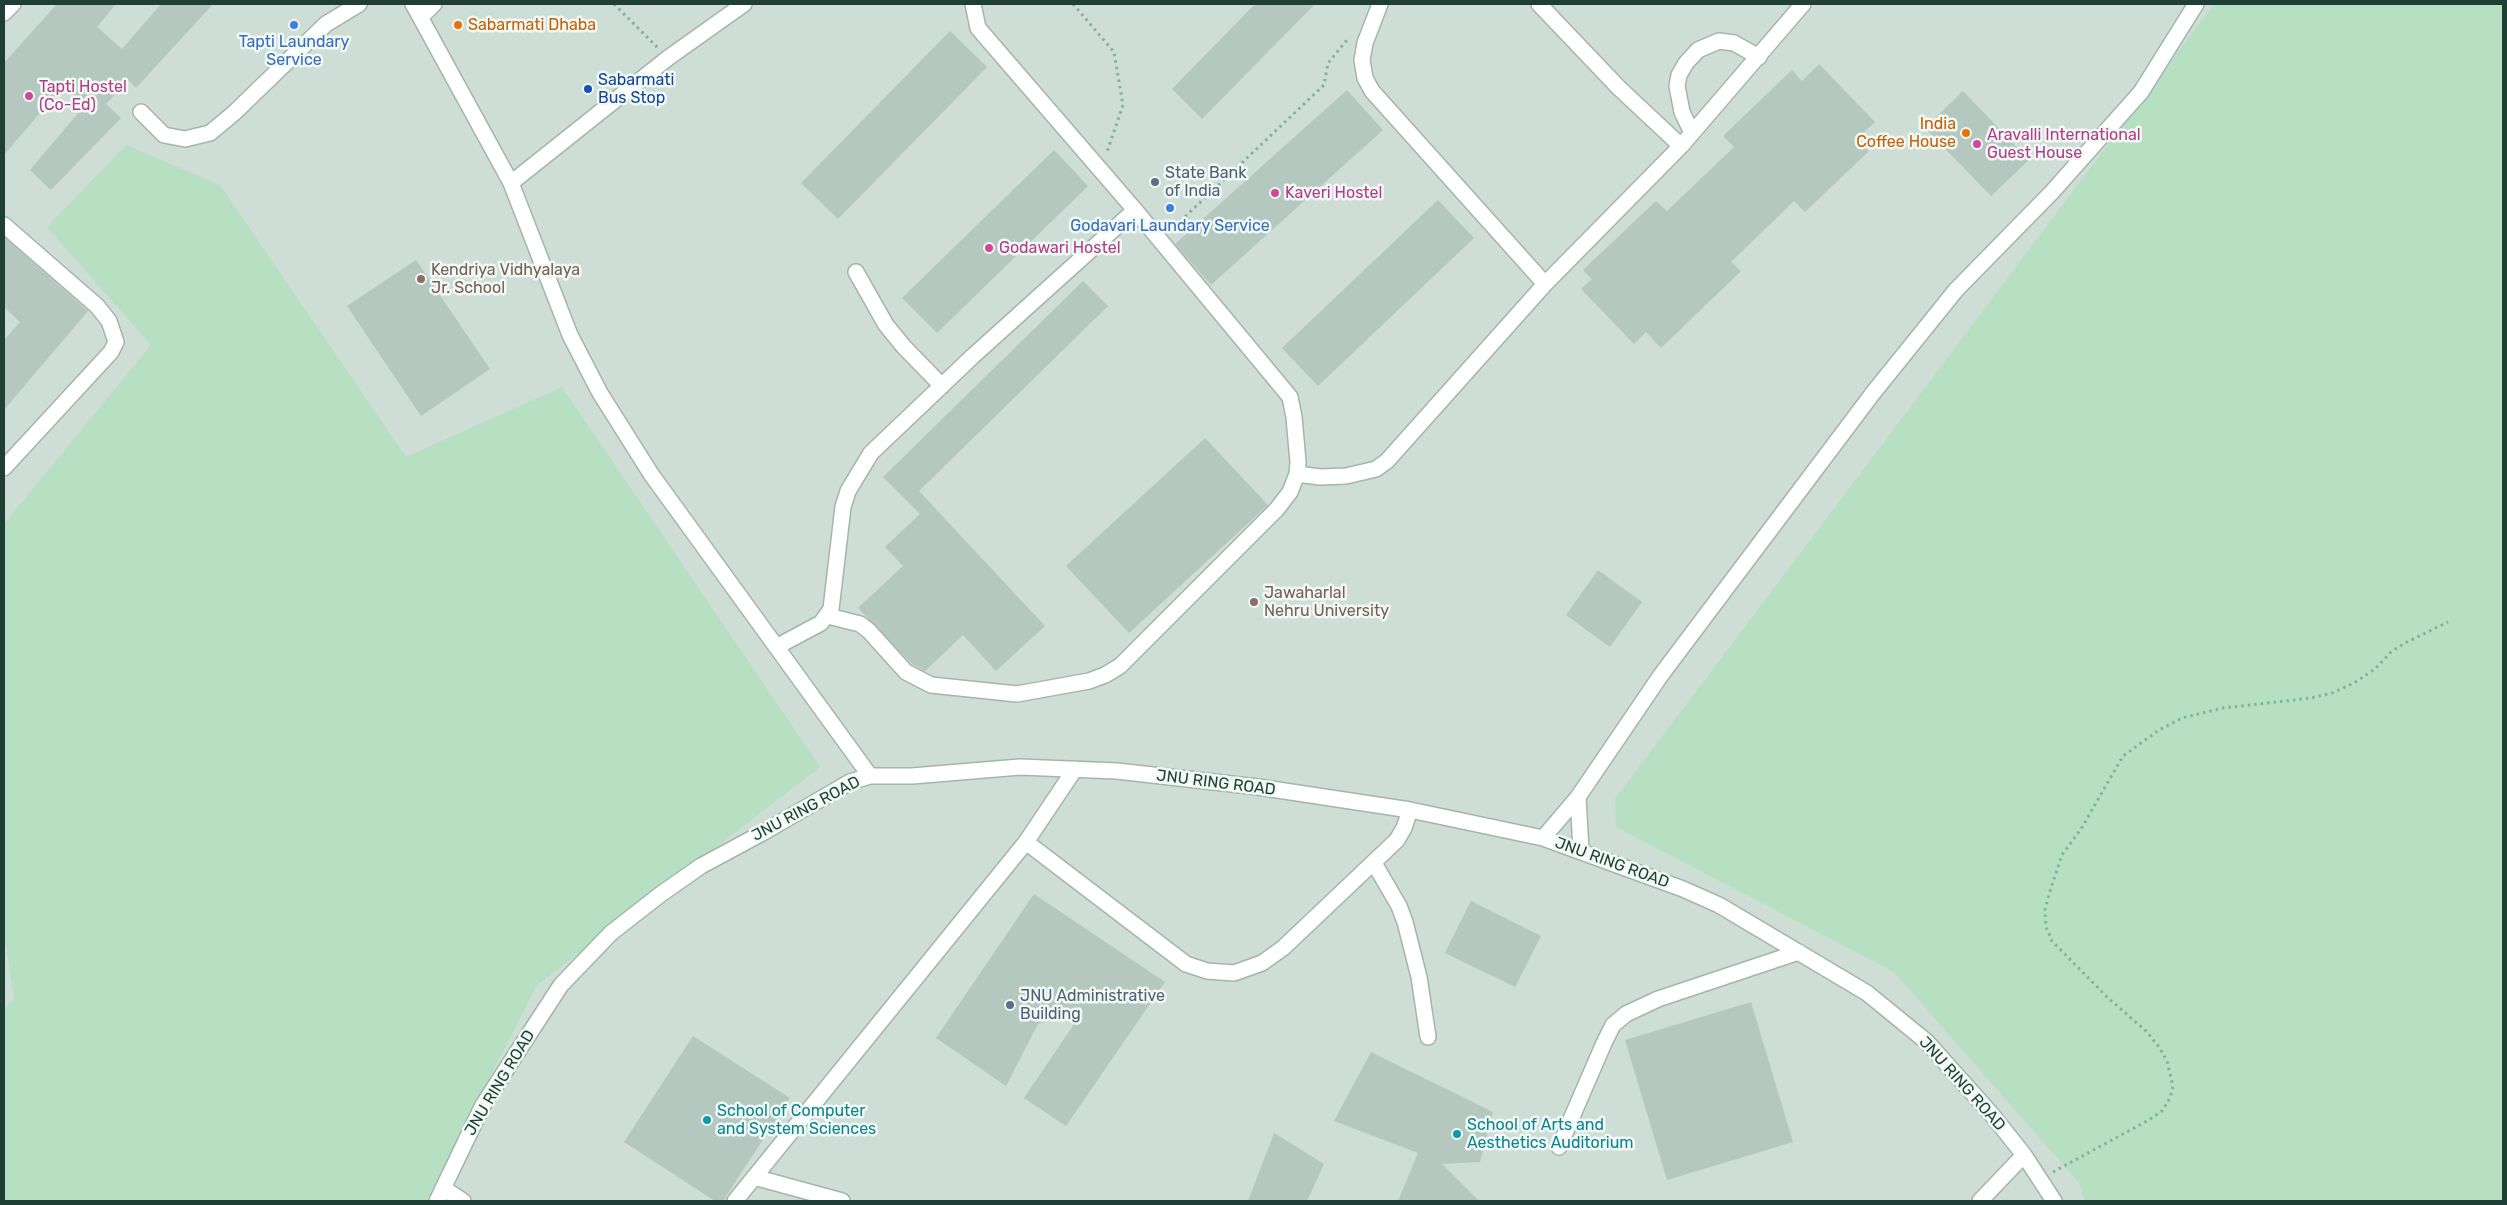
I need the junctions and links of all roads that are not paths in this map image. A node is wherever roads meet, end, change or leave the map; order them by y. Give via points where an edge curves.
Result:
1 (12, 4) edge
2 (359, 4) edge
3 (434, 4) edge
4 (744, 4) edge
5 (972, 4) edge
6 (1380, 4) edge
7 (1539, 4) edge
8 (1803, 4) edge
9 (2196, 4) edge
10 (417, 10) edge
11 (4, 13) edge
12 (1759, 57) junction
13 (140, 112) dead end
14 (1692, 133) junction
15 (1681, 146) junction
16 (511, 183) junction
17 (1135, 210) junction
18 (4, 225) edge
19 (856, 272) dead end
20 (1545, 284) junction
21 (942, 386) junction
22 (4, 468) edge
23 (1297, 474) junction
24 (828, 616) junction
25 (778, 646) junction
26 (1075, 769) junction
27 (870, 776) junction
28 (1578, 797) junction
29 (1410, 810) junction
30 (1543, 838) junction
31 (1026, 842) junction
32 (1581, 850) junction
33 (1374, 863) junction
34 (1799, 952) junction
35 (1428, 1037) dead end
36 (1559, 1147) dead end
37 (2024, 1155) junction
38 (754, 1177) junction
39 (440, 1195) edge
40 (463, 1201) edge
41 (735, 1201) edge
42 (842, 1201) edge
43 (1980, 1201) edge
44 (2054, 1201) edge

1 - 11 lane
2 - 13 lane via 326,24 210,132 185,139 164,135
3 - 10 lane
4 - 16 lane via 668,58
5 - 17 lane via 978,28
6 - 20 lane via 1362,60 1365,78 1372,91
7 - 15 lane via 1619,88
8 - 12 lane
9 - 28 lane via 2141,92 2052,192 1956,290 1873,393 1661,675
10 - 16 lane
12 - 14 lane
12 - 14 lane via 1734,43 1719,41 1698,50 1686,63 1677,86 1682,112
14 - 15 lane
15 - 20 lane
16 - 25 lane via 570,335 600,393 651,474
17 - 21 lane
17 - 23 lane via 1290,397
18 - 22 lane via 97,306 109,321 116,342 111,352
19 - 21 lane via 886,325
20 - 23 lane via 1376,470 1320,478
21 - 24 lane via 871,453 848,492 843,507 832,609
23 - 24 lane via 1290,492 1277,509 1120,666 1089,681 1017,694 931,686 906,672 860,624
24 - 25 lane
25 - 27 lane
26 - 27 lane, JNU RING ROAD via 1020,767 912,776
26 - 29 lane, JNU RING ROAD via 1258,787
26 - 31 lane
27 - 39 lane, JNU RING ROAD via 850,782 701,866 610,933 560,985 550,1000 483,1105
28 - 30 lane
28 - 32 lane
29 - 30 lane, JNU RING ROAD
29 - 33 lane via 1397,840
30 - 32 lane, JNU RING ROAD
31 - 33 lane via 1186,964 1207,972 1234,973 1262,963 1283,948
31 - 38 lane
32 - 34 lane, JNU RING ROAD via 1719,905
33 - 35 lane via 1405,922 1419,977
34 - 36 lane via 1658,999 1626,1014 1613,1025 1604,1042
34 - 37 lane, JNU RING ROAD via 1867,993 1927,1042
37 - 43 lane
37 - 44 lane, JNU RING ROAD
38 - 41 lane
38 - 42 lane
39 - 40 lane

